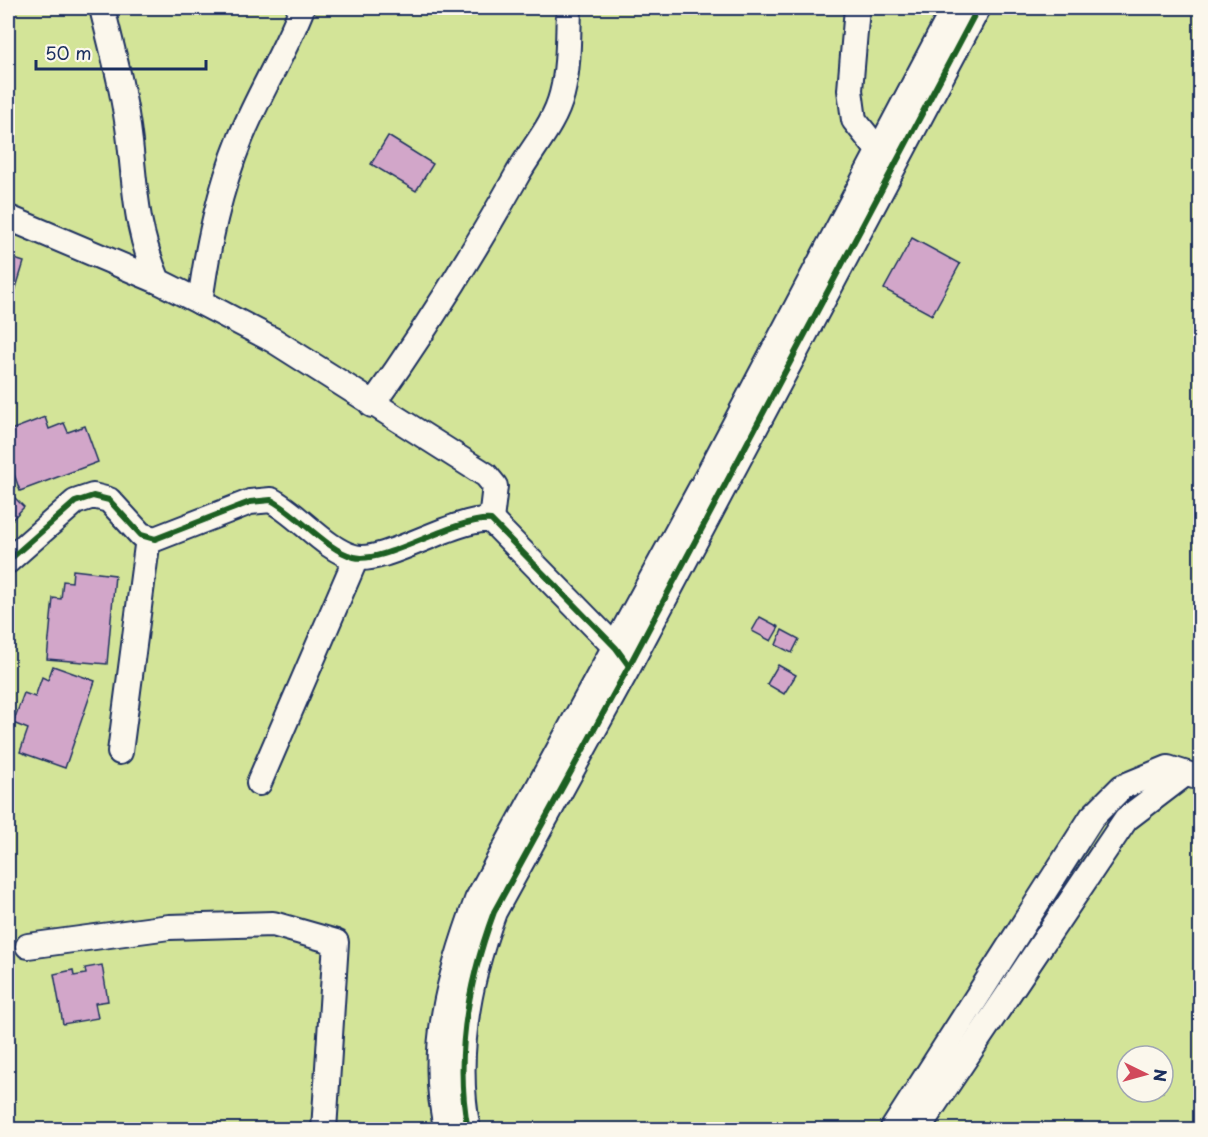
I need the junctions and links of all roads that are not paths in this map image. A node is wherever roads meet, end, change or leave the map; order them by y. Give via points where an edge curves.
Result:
1 (102, 8) edge
2 (302, 8) edge
3 (569, 8) edge
4 (857, 8) edge
5 (954, 8) edge
6 (978, 8) edge
7 (878, 150) junction
8 (9, 218) edge
9 (158, 281) junction
10 (200, 302) junction
11 (372, 405) junction
12 (491, 520) junction
13 (148, 538) junction
14 (356, 558) junction
15 (8, 561) edge
16 (622, 657) junction
17 (120, 752) dead end
18 (1193, 776) edge
19 (259, 783) dead end
20 (28, 946) dead end
21 (324, 1130) edge
22 (447, 1130) edge
23 (468, 1130) edge
24 (892, 1130) edge
25 (917, 1130) edge

1 - 9 street via 117,63 130,141 134,198 145,250
2 - 10 street via 222,186 209,238
3 - 11 street via 562,93 553,120 437,312
4 - 7 street via 850,90 854,120
5 - 7 street
6 - 16 street
7 - 16 street
8 - 9 street
9 - 10 street
10 - 11 street via 273,340
11 - 12 street via 486,475 495,486
12 - 14 street via 471,521 365,559
12 - 16 street
13 - 14 street via 155,539 264,499 278,504 340,551
13 - 15 street via 109,500 93,495 75,502
13 - 17 street
14 - 19 street
16 - 22 street via 477,900 448,992 440,1045 442,1108
16 - 23 street via 494,912 481,947 465,1021 462,1069
18 - 24 street via 1168,768 1122,788 1092,817
18 - 25 street via 1126,819
20 - 21 street via 169,927 273,924 336,942

